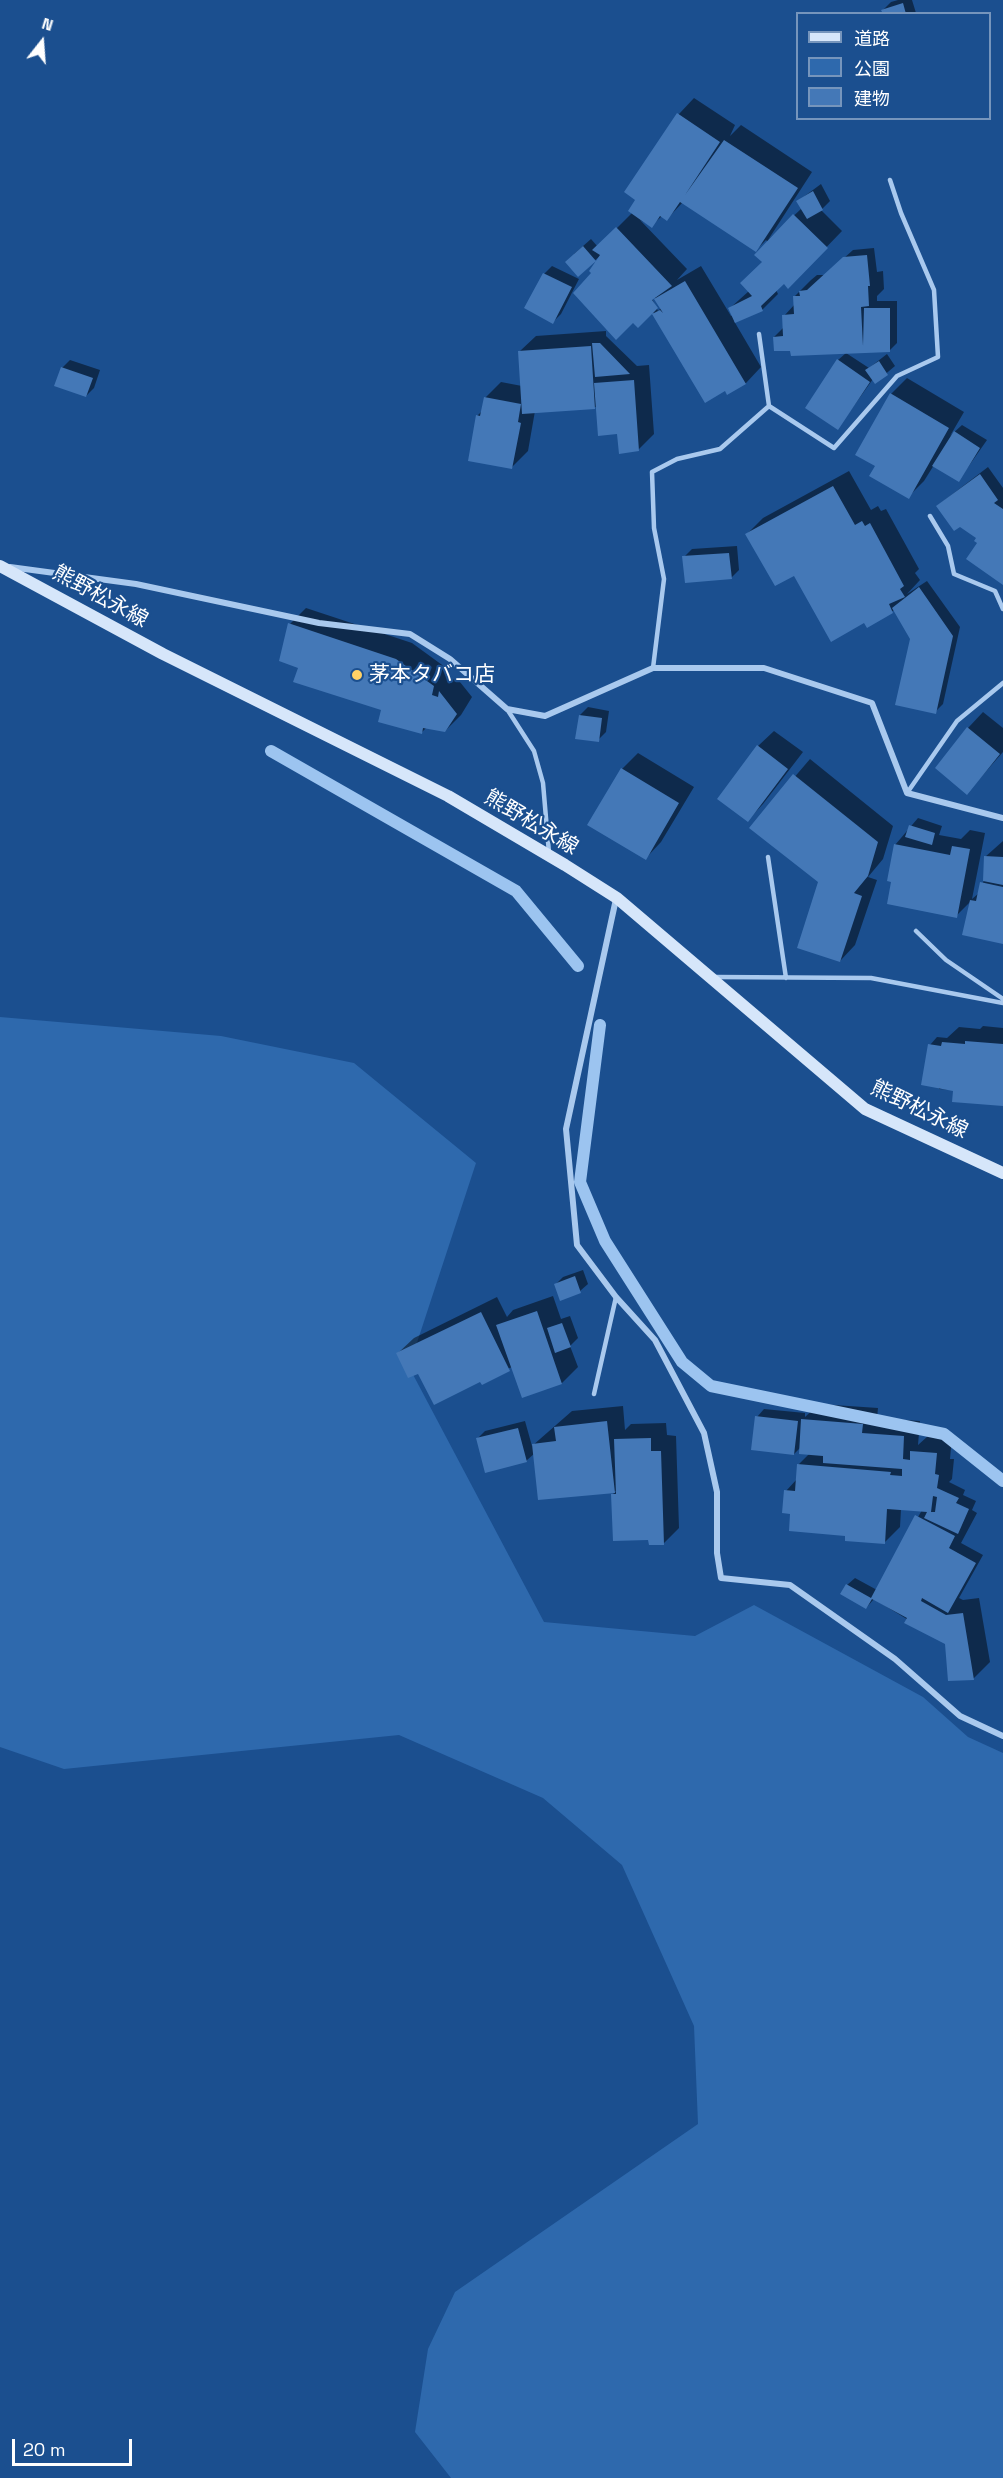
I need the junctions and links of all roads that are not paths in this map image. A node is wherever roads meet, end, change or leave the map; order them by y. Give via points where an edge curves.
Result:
1 (890, 180) dead end
2 (759, 334) dead end
3 (769, 406) junction
4 (930, 516) dead end
5 (1, 566) edge
6 (1003, 609) edge
7 (653, 669) junction
8 (1003, 683) edge
9 (507, 709) junction
10 (907, 793) junction
11 (1003, 818) edge
12 (549, 856) junction
13 (768, 857) dead end
14 (616, 898) junction
15 (916, 931) dead end
16 (707, 977) junction
17 (786, 978) junction
18 (1003, 1001) edge
19 (1003, 1173) edge
20 (616, 1297) junction
21 (594, 1394) dead end
22 (1003, 1736) edge

1 - 3 lane via 934,290 938,357 897,376 834,448
2 - 3 lane
3 - 7 lane via 720,449 677,459 652,472 654,528 664,579
4 - 6 lane via 948,546 954,574 995,591
5 - 9 street via 136,584 319,623 410,634 450,659
5 - 12 main road, 熊野松永線 via 164,654 448,796
7 - 9 street via 545,716
7 - 10 street via 764,668 872,703
8 - 10 lane via 957,721
9 - 12 lane via 534,751 543,783
10 - 11 street
12 - 14 main road, 熊野松永線
13 - 17 lane
14 - 16 main road, 熊野松永線
14 - 20 street via 566,1129 577,1245
15 - 18 lane via 946,960
16 - 17 lane
16 - 19 main road, 熊野松永線 via 865,1109
17 - 18 lane via 871,978
20 - 21 lane
20 - 22 street via 655,1341 704,1433 717,1492 721,1578 790,1586 895,1659 960,1716

